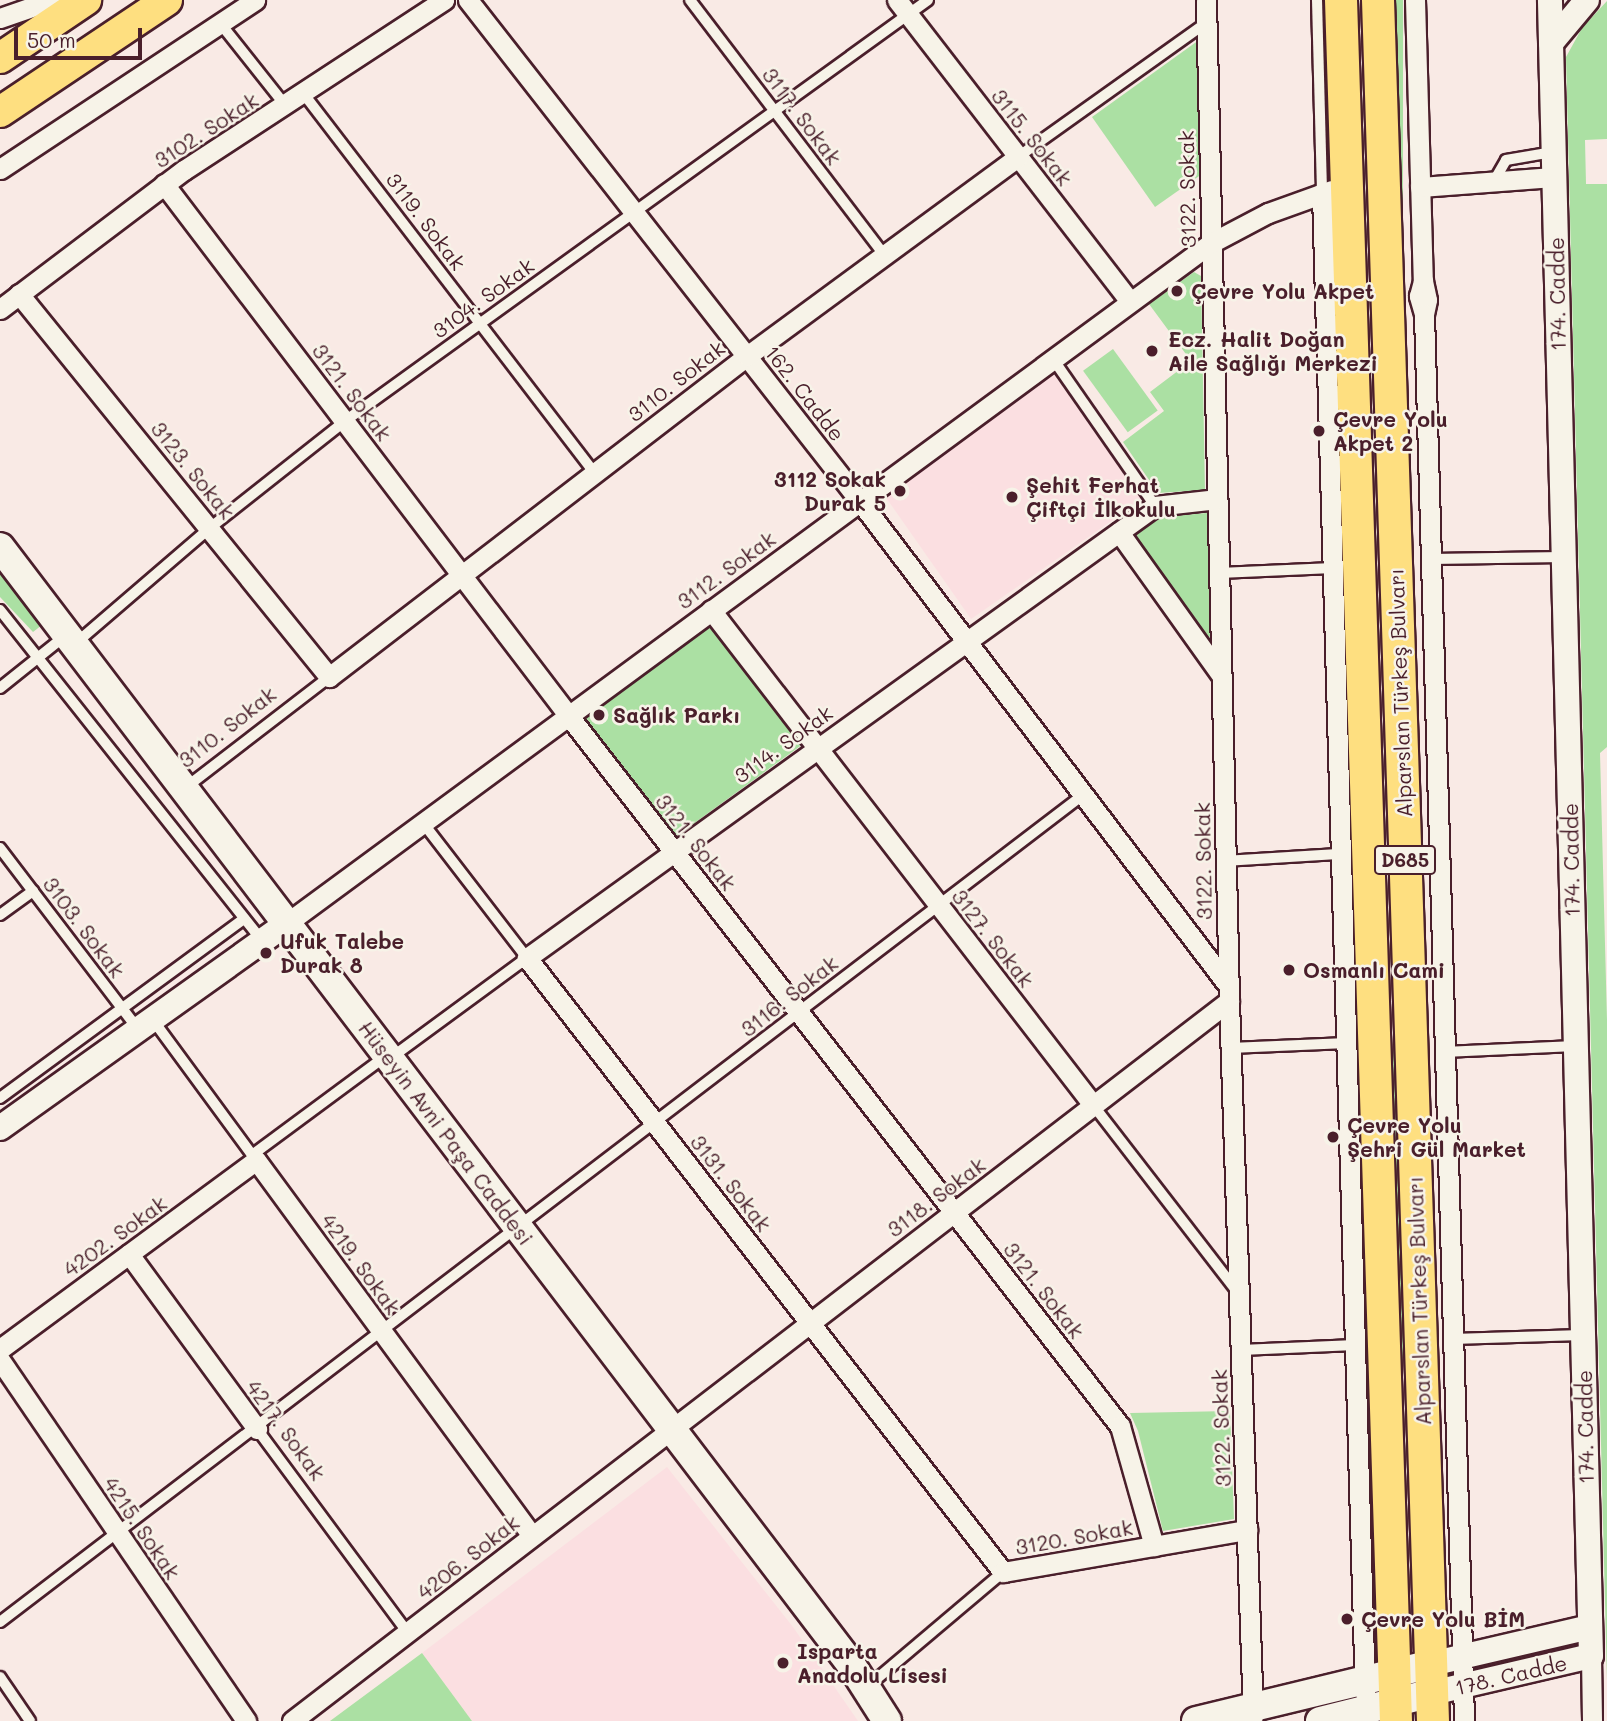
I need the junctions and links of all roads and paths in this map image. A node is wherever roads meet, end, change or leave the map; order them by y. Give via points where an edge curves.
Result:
1 (52, 0) edge
2 (86, 0) edge
3 (167, 0) edge
4 (255, 0) edge
5 (444, 0) edge
6 (468, 0) edge
7 (690, 0) edge
8 (928, 0) edge
9 (1206, 0) edge
10 (1317, 0) edge
11 (1340, 0) edge
12 (1378, 0) edge
13 (1415, 0) edge
14 (1550, 0) edge
15 (1587, 0) edge
16 (903, 7) edge
17 (0, 18) edge
18 (220, 23) junction
19 (1206, 23) junction
20 (1550, 43) junction
21 (0, 58) edge
22 (303, 93) junction
23 (285, 105) junction
24 (774, 111) junction
25 (0, 112) edge
26 (1553, 152) junction
27 (1018, 157) junction
28 (0, 169) edge
29 (1554, 177) junction
30 (1494, 181) junction
31 (164, 184) junction
32 (1420, 187) junction
33 (1334, 189) junction
34 (634, 212) junction
35 (1211, 243) junction
36 (884, 255) junction
37 (19, 294) junction
38 (1130, 302) junction
39 (0, 309) edge
40 (480, 324) junction
41 (747, 356) junction
42 (1053, 359) junction
43 (345, 422) junction
44 (595, 473) junction
45 (1217, 499) junction
46 (859, 500) junction
47 (1155, 506) junction
48 (211, 527) junction
49 (1119, 531) junction
50 (0, 547) edge
51 (1563, 557) junction
52 (1431, 559) junction
53 (1333, 568) junction
54 (1219, 573) junction
55 (462, 575) junction
56 (0, 610) edge
57 (711, 610) junction
58 (965, 639) junction
59 (70, 640) junction
60 (40, 656) junction
61 (1221, 675) junction
62 (329, 677) junction
63 (0, 688) edge
64 (568, 715) junction
65 (817, 747) junction
66 (184, 789) junction
67 (1084, 794) junction
68 (423, 823) junction
69 (0, 848) edge
70 (674, 851) junction
71 (1341, 854) junction
72 (1226, 860) junction
73 (33, 891) junction
74 (939, 906) junction
75 (0, 915) edge
76 (244, 919) junction
77 (287, 923) junction
78 (262, 941) junction
79 (527, 958) junction
80 (1229, 993) junction
81 (122, 1009) junction
82 (800, 1013) junction
83 (145, 1025) junction
84 (1347, 1042) junction
85 (1576, 1046) junction
86 (1230, 1048) junction
87 (1444, 1052) junction
88 (388, 1057) junction
89 (0, 1098) edge
90 (1093, 1105) junction
91 (656, 1123) junction
92 (0, 1128) edge
93 (254, 1158) junction
94 (954, 1212) junction
95 (519, 1228) junction
96 (129, 1254) junction
97 (1239, 1294) junction
98 (810, 1322) junction
99 (383, 1333) junction
100 (1583, 1335) junction
101 (1452, 1339) junction
102 (1355, 1345) junction
103 (0, 1349) edge
104 (1241, 1350) junction
105 (0, 1360) edge
106 (257, 1429) junction
107 (671, 1429) junction
108 (1247, 1530) junction
109 (119, 1535) junction
110 (533, 1536) junction
111 (1154, 1546) junction
112 (1003, 1572) junction
113 (0, 1622) edge
114 (1590, 1627) junction
115 (407, 1632) junction
116 (1591, 1656) junction
117 (1462, 1657) junction
118 (0, 1678) edge
119 (1464, 1686) junction
120 (866, 1688) junction
121 (1432, 1693) edge
122 (1380, 1701) edge
123 (1253, 1714) edge
124 (30, 1721) edge
125 (246, 1721) edge
126 (292, 1721) edge
127 (887, 1721) edge
128 (1196, 1721) edge
129 (1320, 1721) edge
130 (1464, 1721) edge
131 (1592, 1721) edge

1 - 17 street
2 - 21 main road
3 - 25 main road
4 - 18 street
5 - 22 street, 3102. Sokak
6 - 34 street, 162. Cadde
7 - 24 lane, 3117. Sokak
8 - 16 lane, 3104. Sokak
9 - 19 street, 3122. Sokak
10 - 33 lane
11 - 33 highway, Alparslan Türkeş Bulvarı / D685
12 - 121 highway, Alparslan Türkeş Bulvarı / D685
13 - 32 street
14 - 20 street, 174. Cadde
15 - 20 street
16 - 24 lane, 3104. Sokak
16 - 27 street, 3115. Sokak
18 - 23 lane
18 - 28 street
19 - 27 lane, 3110. Sokak
19 - 35 street, 3122. Sokak
20 - 26 street, 174. Cadde
22 - 23 street, 3102. Sokak
22 - 40 lane, 3119. Sokak
23 - 31 street, 3102. Sokak
24 - 34 lane, 3104. Sokak
24 - 36 lane, 3117. Sokak
26 - 29 street, 174. Cadde
26 - 30 lane via 1509,158
27 - 36 street, 3110. Sokak
27 - 38 street, 3115. Sokak
29 - 30 street
29 - 51 street, 174. Cadde
30 - 32 street
31 - 37 street, 3102. Sokak
31 - 43 street, 3121. Sokak
32 - 52 street via 1427,300
33 - 35 street, 3112. Sokak via 1268,213
33 - 53 street
33 - 122 highway, Alparslan Türkeş Bulvarı / D685
34 - 40 lane, 3104. Sokak
34 - 41 street, 162. Cadde
35 - 38 street, 3112. Sokak
35 - 45 street, 3122. Sokak
36 - 41 street, 3110. Sokak
37 - 39 street, 3102. Sokak
37 - 48 street, 3123. Sokak
38 - 42 street, 3112. Sokak
40 - 43 lane, 3104. Sokak
40 - 44 lane, 3119. Sokak
41 - 44 street, 3110. Sokak
41 - 46 street, 162. Cadde
42 - 46 street, 3112. Sokak
42 - 47 lane
43 - 48 lane, 3104. Sokak
43 - 55 street, 3121. Sokak
44 - 55 street, 3110. Sokak
45 - 47 street, 3114. Sokak
45 - 54 street, 3122. Sokak
46 - 57 street, 3112. Sokak
46 - 58 street, 162. Cadde
47 - 49 street, 3114. Sokak
48 - 59 lane, 3104. Sokak
48 - 62 street, 3123. Sokak
49 - 58 street, 3114. Sokak
49 - 61 street
50 - 59 main road, Hüseyin Avni Paşa Caddesi
51 - 52 lane
51 - 85 street, 174. Cadde
52 - 87 street
53 - 54 lane
53 - 71 street
54 - 61 street, 3122. Sokak
55 - 62 street, 3110. Sokak
55 - 64 street, 3121. Sokak
56 - 60 lane
57 - 64 street, 3112. Sokak
57 - 65 street, 3127. Sokak
58 - 65 street, 3114. Sokak
58 - 67 street, 162. Cadde
59 - 60 lane, 3104. Sokak
59 - 66 main road, Hüseyin Avni Paşa Caddesi
60 - 63 lane, 3104. Sokak
60 - 76 lane
61 - 72 street, 3122. Sokak
62 - 66 lane, 3110. Sokak
64 - 68 street, 3112. Sokak
64 - 70 street, 3121. Sokak
65 - 70 street, 3114. Sokak
65 - 74 street, 3127. Sokak
66 - 77 main road, Hüseyin Avni Paşa Caddesi
67 - 74 lane, 3116. Sokak
67 - 80 street, 162. Cadde
68 - 77 street, 3112. Sokak
68 - 79 lane, 3131. Sokak
69 - 73 lane, 3103. Sokak
70 - 79 street, 3114. Sokak
70 - 82 street, 3121. Sokak
71 - 72 lane
71 - 84 street
72 - 80 street, 3122. Sokak
73 - 75 lane
73 - 81 lane, 3103. Sokak
74 - 82 lane, 3116. Sokak
74 - 90 street, 3127. Sokak
76 - 78 lane
76 - 81 lane
77 - 78 street
77 - 88 main road, Hüseyin Avni Paşa Caddesi
78 - 83 street
79 - 88 lane, 3114. Sokak
79 - 91 street, 3131. Sokak
80 - 86 street, 3122. Sokak
80 - 90 street, 3118. Sokak
81 - 83 lane, 3103. Sokak
81 - 89 lane
82 - 91 lane, 3116. Sokak
82 - 94 street, 3121. Sokak
83 - 92 street
83 - 93 lane, 4219. Sokak
84 - 86 lane
84 - 102 street
85 - 87 lane
85 - 100 street, 174. Cadde
86 - 97 street, 3122. Sokak
87 - 101 street
88 - 93 lane, 4202. Sokak
88 - 95 main road, Hüseyin Avni Paşa Caddesi
90 - 94 street, 3118. Sokak
90 - 97 lane, 3127. Sokak
91 - 95 lane, 3116. Sokak
91 - 98 street, 3131. Sokak
93 - 96 street, 4202. Sokak
93 - 99 street, 4219. Sokak
94 - 98 street, 3118. Sokak
94 - 111 street, 3121. Sokak via 1120,1426
95 - 99 lane, 3116. Sokak
95 - 107 main road, Hüseyin Avni Paşa Caddesi
96 - 103 street, 4202. Sokak
96 - 106 street, 4217. Sokak
97 - 104 street, 3122. Sokak
98 - 107 street, 3118. Sokak
98 - 112 street, 3131. Sokak
99 - 106 lane, 3116. Sokak
99 - 110 street, 4219. Sokak
100 - 101 lane
100 - 114 street, 174. Cadde
101 - 117 street
102 - 104 lane
102 - 122 street
104 - 108 street, 3122. Sokak
105 - 109 street, 4215. Sokak
106 - 109 lane, 3116. Sokak
106 - 115 lane, 4217. Sokak
107 - 110 street, 4206. Sokak
107 - 120 main road, Hüseyin Avni Paşa Caddesi
108 - 111 street, 3120. Sokak
108 - 123 street, 3122. Sokak
109 - 113 lane, 3116. Sokak
109 - 125 street, 4215. Sokak
110 - 115 street, 4206. Sokak
111 - 112 street, 3120. Sokak
112 - 120 lane, 3120. Sokak
114 - 116 street, 174. Cadde
114 - 117 street, 178. Cadde
115 - 126 street, 4206. Sokak
116 - 119 street, 178. Cadde
116 - 131 street, 174. Cadde
117 - 119 street
117 - 121 street, 178. Cadde
118 - 124 lane
119 - 121 street, 178. Cadde
119 - 130 street
120 - 127 main road, Hüseyin Avni Paşa Caddesi
121 - 122 main road
122 - 123 main road
122 - 129 main road
123 - 128 main road

